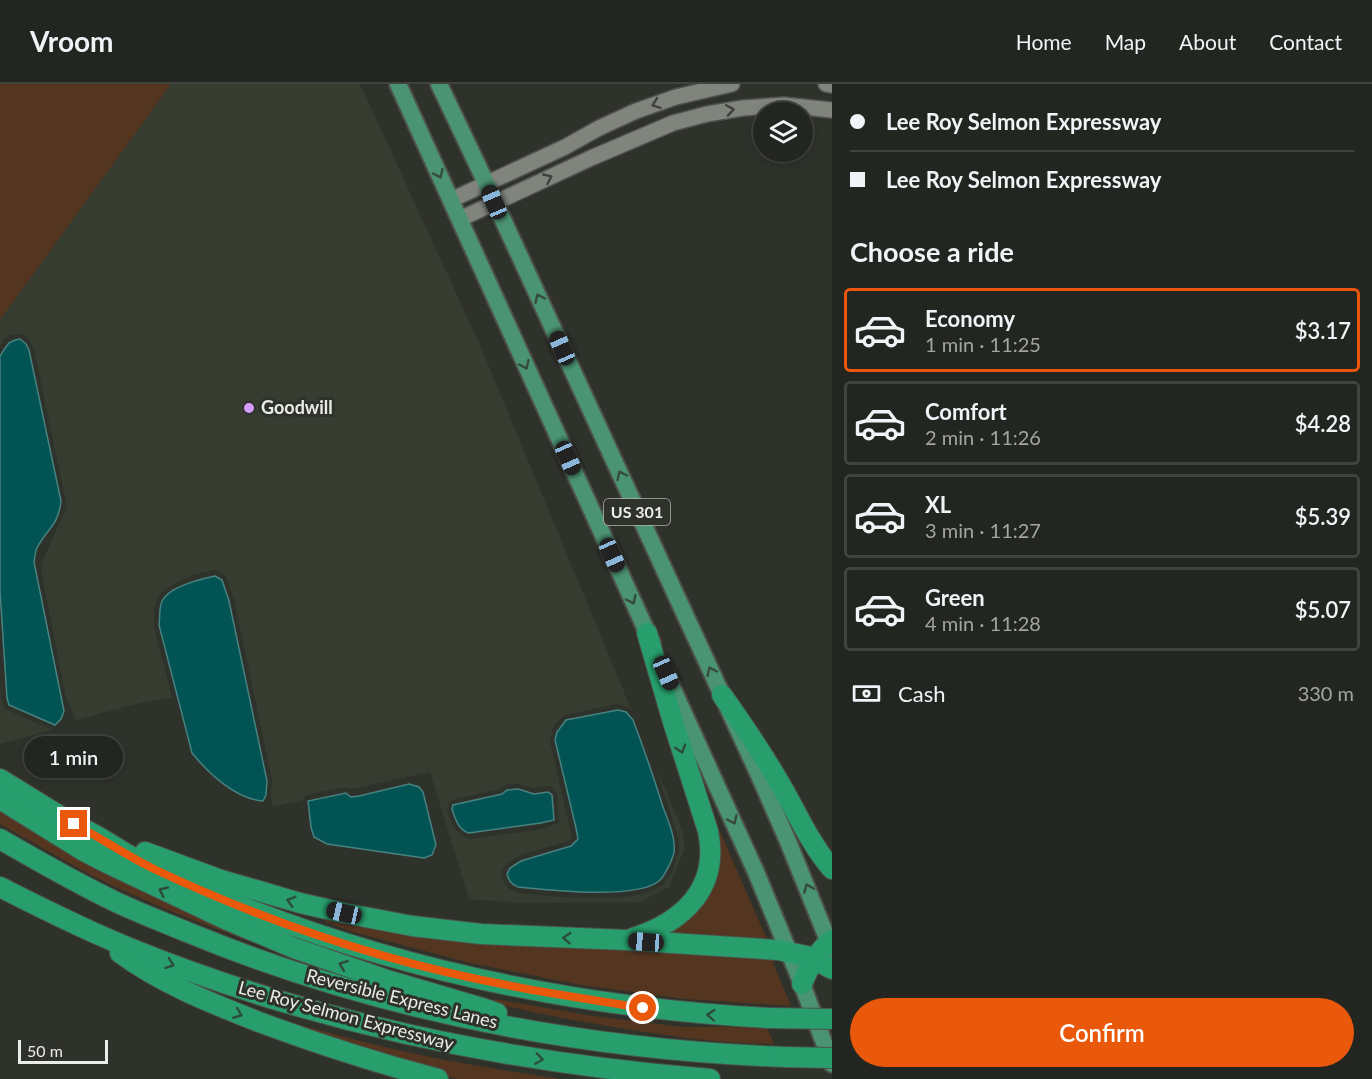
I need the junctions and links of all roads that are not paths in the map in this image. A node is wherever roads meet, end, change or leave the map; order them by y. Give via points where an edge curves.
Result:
1 (398, 84) edge
2 (439, 84) edge
3 (732, 84) edge
4 (826, 84) edge
5 (832, 85) edge
6 (832, 110) edge
7 (486, 183) junction
8 (451, 200) junction
9 (494, 202) junction
10 (460, 219) junction
11 (647, 633) junction
12 (722, 695) junction
13 (0, 779) edge
14 (0, 799) edge
15 (100, 838) junction
16 (0, 839) edge
17 (0, 855) edge
18 (832, 869) edge
19 (0, 887) edge
20 (116, 903) junction
21 (97, 934) junction
22 (626, 940) junction
23 (831, 944) edge
24 (789, 952) junction
25 (814, 959) junction
26 (832, 969) edge
27 (802, 984) junction
28 (832, 1019) edge
29 (538, 1031) junction
30 (832, 1058) edge
31 (832, 1064) edge
32 (438, 1079) edge
33 (710, 1079) edge

1 -> 8 main road, US 301
2 - 7 main road, US 301
3 -> 7 street via 636,111
4 - 5 street
9 -> 6 street via 673,123 743,108 784,105
7 - 8 street
7 - 9 main road, US 301
8 - 10 main road, US 301
9 - 10 street
12 -> 9 main road, US 301
10 -> 11 main road, US 301
11 -> 22 highway via 708,831 711,860 702,888 681,914 655,930
11 -> 24 main road, US 301 via 739,832
12 - 18 highway
23 -> 12 main road, US 301
13 - 15 highway
29 -> 14 highway via 479,1007 305,952 225,919 100,859
22 -> 15 highway via 482,934 344,913 239,885
28 -> 15 highway, bridge via 643,1008 515,987 397,959 234,903 153,868
16 - 20 highway, Reversible Express Lanes
17 - 20 highway
19 - 21 highway, Lee Roy Selmon Expressway
20 - 29 highway, Reversible Express Lanes via 244,955 329,982 455,1015
21 -> 32 highway via 145,970 209,1001 328,1047
21 -> 33 highway, Lee Roy Selmon Expressway via 237,988 419,1038 536,1059
22 - 24 highway
23 - 25 highway
24 - 25 highway
24 - 27 main road, US 301
25 - 26 highway
25 - 27 highway
27 - 31 main road, US 301
29 - 30 highway, Reversible Express Lanes, bridge via 659,1049

